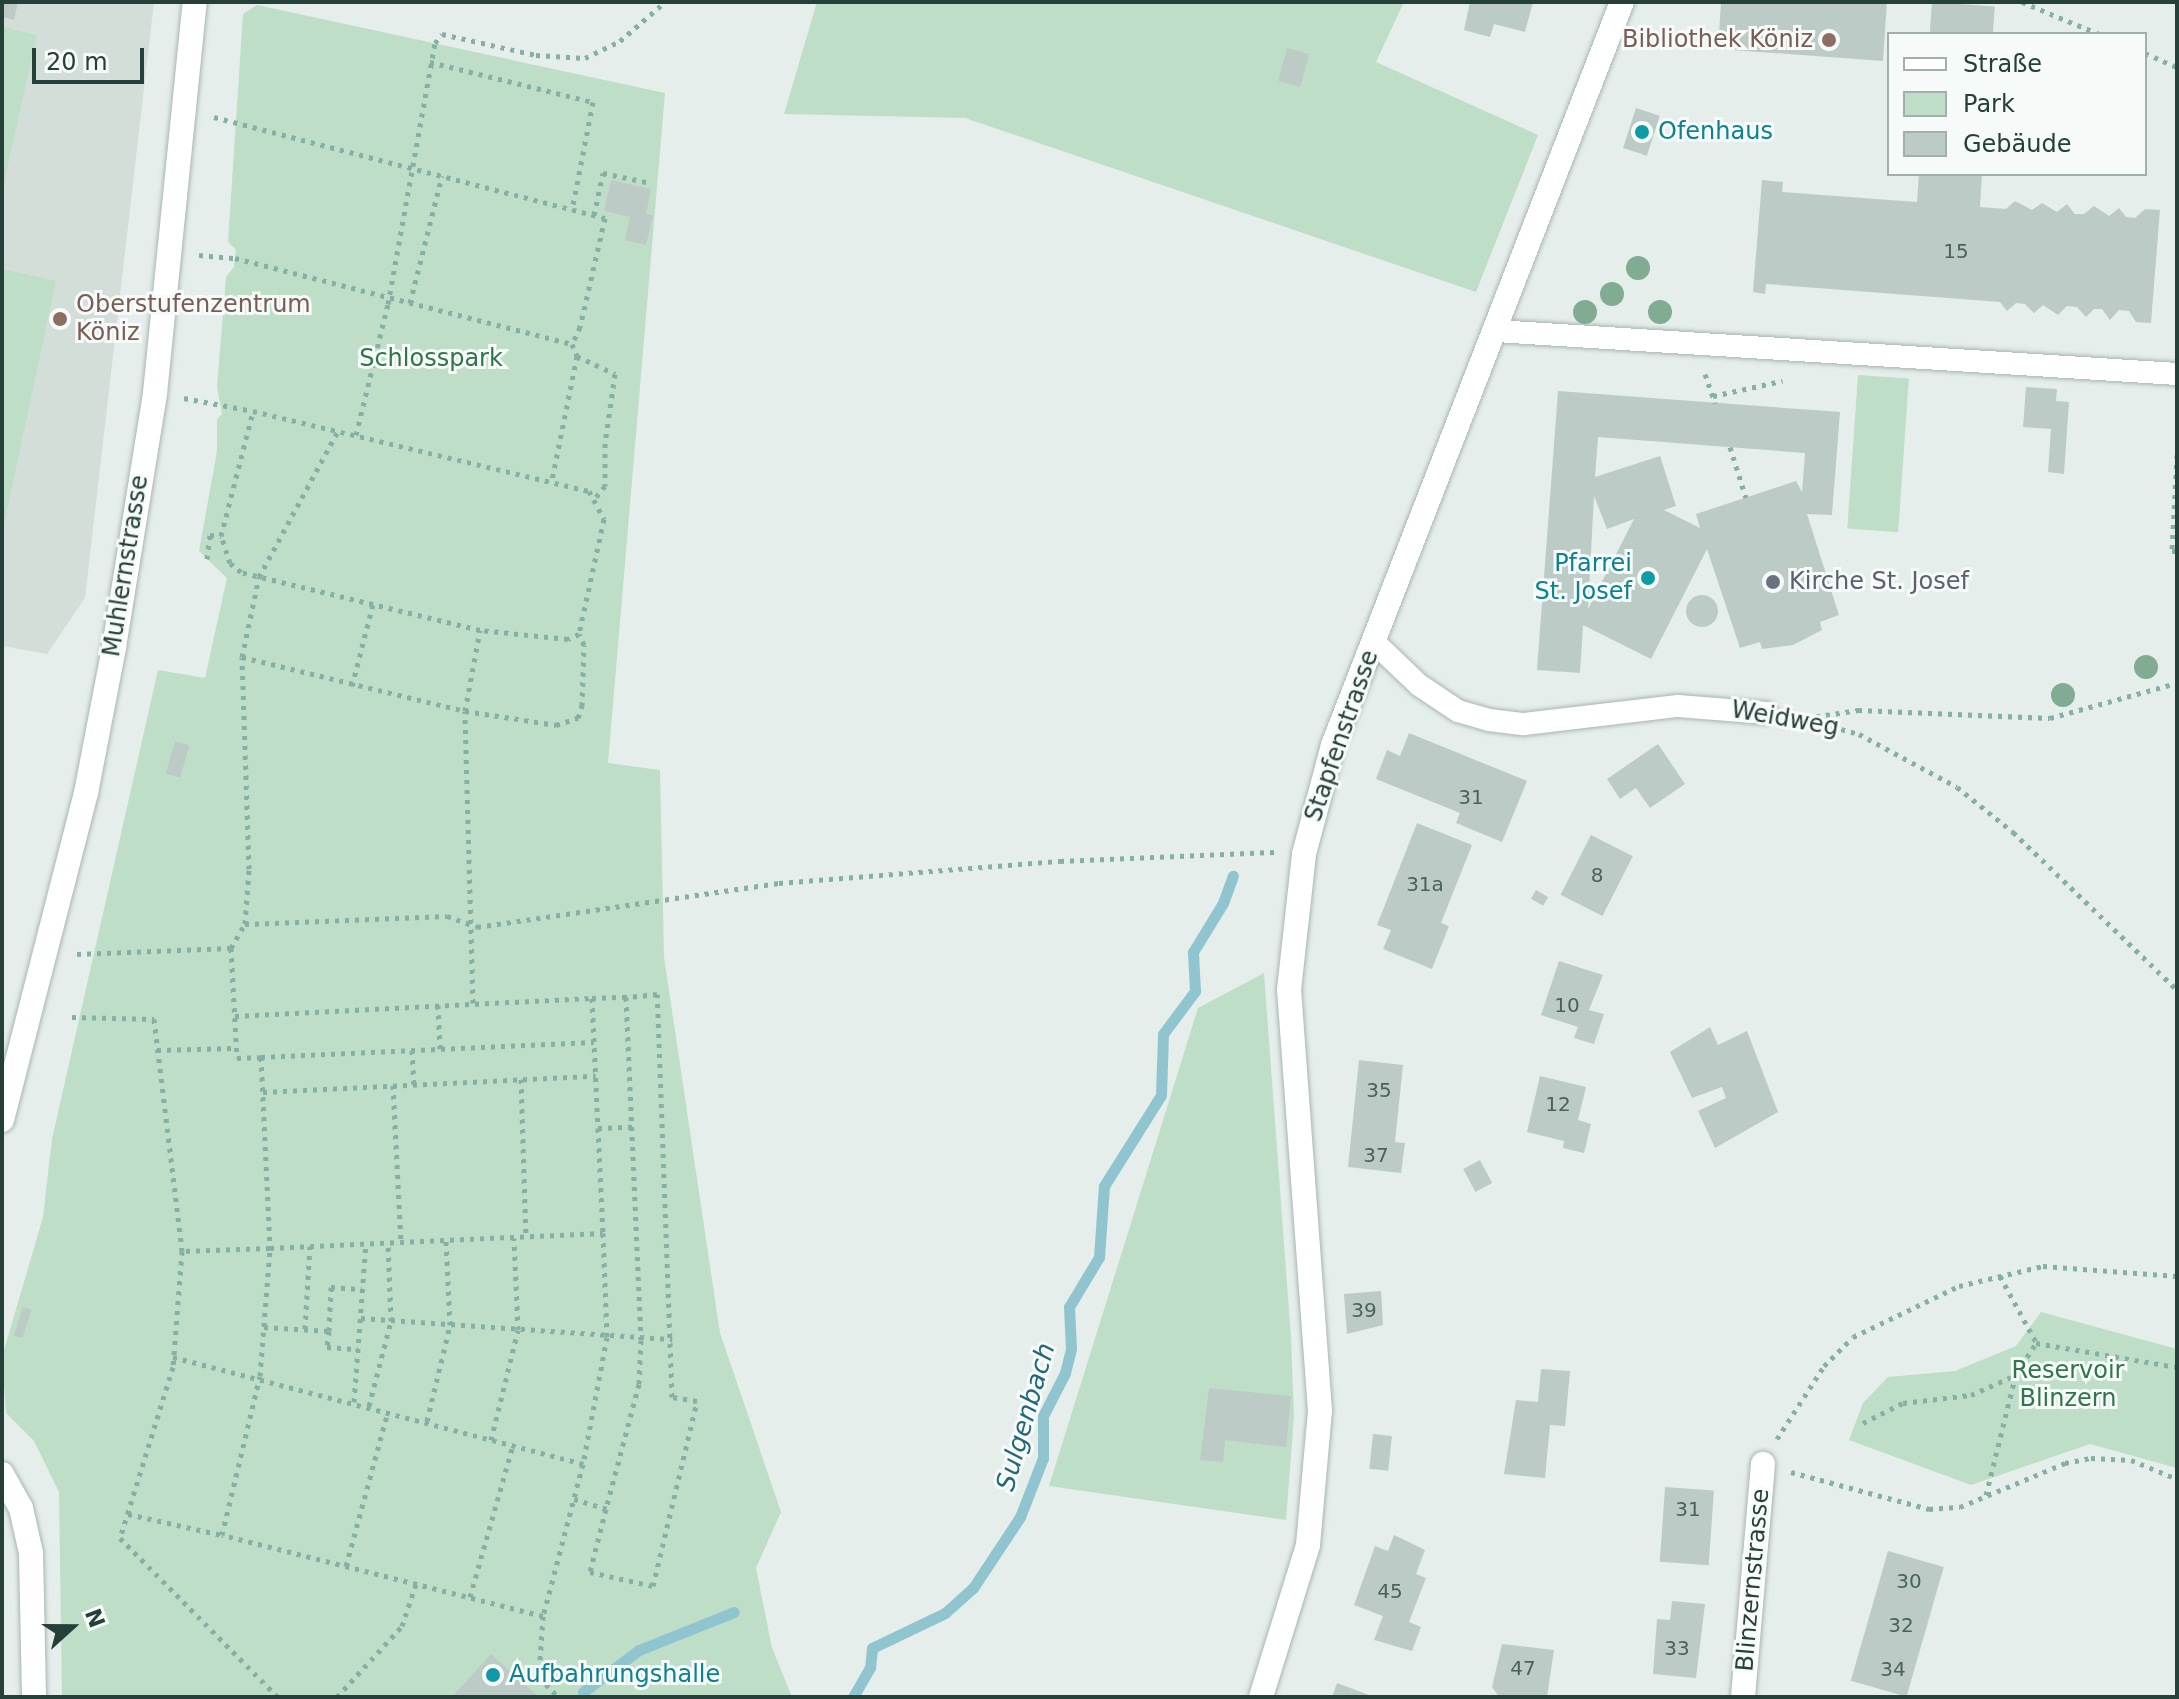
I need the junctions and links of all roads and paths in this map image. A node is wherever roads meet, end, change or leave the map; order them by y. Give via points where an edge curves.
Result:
1 (195, 2) edge
2 (665, 2) edge
3 (1622, 2) edge
4 (2022, 2) edge
5 (2094, 32) edge
6 (2147, 54) edge
7 (430, 62) junction
8 (2177, 67) edge
9 (185, 110) junction
10 (410, 167) junction
11 (442, 176) junction
12 (646, 182) dead end
13 (572, 210) junction
14 (594, 215) junction
15 (172, 252) junction
16 (386, 296) junction
17 (410, 303) junction
18 (1496, 331) junction
19 (572, 344) junction
20 (577, 356) junction
21 (1704, 368) dead end
22 (2177, 374) edge
23 (1787, 381) dead end
24 (155, 393) junction
25 (1713, 396) junction
26 (1715, 403) dead end
27 (253, 411) junction
28 (338, 431) junction
29 (356, 435) junction
30 (1730, 447) dead end
31 (2177, 455) edge
32 (552, 480) junction
33 (596, 497) junction
34 (1746, 498) dead end
35 (2174, 529) edge
36 (221, 536) junction
37 (2177, 551) edge
38 (207, 559) dead end
39 (259, 577) junction
40 (373, 604) junction
41 (480, 630) junction
42 (579, 634) junction
43 (1374, 642) junction
44 (242, 657) junction
45 (2177, 683) edge
46 (352, 686) junction
47 (465, 711) junction
48 (1767, 713) joint
49 (1806, 718) junction
50 (1304, 854) junction
51 (245, 924) junction
52 (469, 924) junction
53 (231, 948) junction
54 (88, 953) dead end
55 (2177, 990) edge
56 (626, 997) junction
57 (592, 998) junction
58 (473, 1003) junction
59 (438, 1005) junction
60 (235, 1016) junction
61 (72, 1017) dead end
62 (594, 1042) junction
63 (236, 1048) junction
64 (440, 1049) junction
65 (157, 1050) junction
66 (412, 1050) junction
67 (261, 1057) junction
68 (596, 1076) junction
69 (521, 1079) junction
70 (393, 1085) junction
71 (414, 1085) junction
72 (263, 1092) junction
73 (2, 1120) edge
74 (632, 1127) junction
75 (598, 1128) junction
76 (603, 1233) junction
77 (526, 1237) junction
78 (514, 1238) junction
79 (446, 1241) junction
80 (401, 1242) junction
81 (388, 1243) junction
82 (366, 1244) junction
83 (310, 1246) junction
84 (270, 1248) junction
85 (182, 1251) junction
86 (2000, 1276) junction
87 (2177, 1276) edge
88 (362, 1289) junction
89 (361, 1318) junction
90 (391, 1321) junction
91 (450, 1325) junction
92 (264, 1327) junction
93 (305, 1329) junction
94 (518, 1330) junction
95 (329, 1331) junction
96 (607, 1337) junction
97 (672, 1339) junction
98 (641, 1340) junction
99 (2036, 1343) junction
100 (358, 1349) junction
101 (173, 1357) junction
102 (2177, 1367) edge
103 (2016, 1374) junction
104 (260, 1376) junction
105 (354, 1402) junction
106 (369, 1406) junction
107 (388, 1411) junction
108 (427, 1421) junction
109 (1863, 1423) dead end
110 (491, 1440) junction
111 (513, 1445) junction
112 (583, 1464) junction
113 (1763, 1464) junction
114 (2, 1474) edge
115 (2177, 1479) edge
116 (1985, 1496) junction
117 (574, 1499) junction
118 (606, 1509) junction
119 (128, 1514) junction
120 (222, 1535) junction
121 (346, 1566) junction
122 (416, 1584) junction
123 (470, 1597) junction
124 (543, 1616) junction
125 (34, 1697) edge
126 (278, 1697) edge
127 (337, 1697) edge
128 (558, 1697) edge
129 (1261, 1697) edge
130 (1743, 1697) edge

1 - 9 street, Muhlernstrasse
2 - 7 path via 620,41 585,58 536,55 442,34
3 - 18 street, Stapfenstrasse
4 - 5 path
6 - 8 path
7 - 10 path
7 - 13 path via 593,102
9 - 10 path
9 - 15 street, Muhlernstrasse
10 - 11 path
10 - 16 path
11 - 13 path
11 - 17 path
12 - 14 path via 603,173
13 - 14 path
14 - 19 path via 605,221
15 - 16 path via 235,258
15 - 24 street, Muhlernstrasse
16 - 17 path
16 - 29 path
17 - 19 path
18 - 22 lane
18 - 43 street, Stapfenstrasse
19 - 20 path
20 - 32 path
20 - 33 path via 615,374 605,486
21 - 25 path
23 - 25 path
24 - 27 path
24 - 73 street, Muhlernstrasse via 86,793
25 - 26 path
27 - 28 path
27 - 36 path
28 - 29 path
28 - 39 path
29 - 32 path
30 - 34 path
31 - 35 path
32 - 33 path
33 - 42 path via 604,519
35 - 37 path via 2172,551
36 - 38 path via 210,535
36 - 39 path via 230,563
39 - 40 path
39 - 44 path
40 - 41 path
40 - 46 path
41 - 42 path via 568,639
41 - 47 path
42 - 47 path via 584,645 578,718 556,725
43 - 48 lane, Weidweg via 1419,685 1458,711 1489,720 1524,724 1678,706
43 - 50 street, Stapfenstrasse via 1333,745
44 - 46 path
44 - 51 path via 249,869
45 - 49 path via 2050,718 1858,710
46 - 47 path
47 - 52 path
48 - 49 path, Weidweg
49 - 55 path, Weidweg via 1859,734 1957,787 2013,832
50 - 52 path via 1060,861 779,883
50 - 129 street, Stapfenstrasse via 1289,1005 1320,1411 1308,1545
51 - 52 path via 447,916
51 - 53 path
52 - 58 path
53 - 54 path
53 - 60 path
56 - 57 path
56 - 74 path
56 - 97 path via 657,994
57 - 58 path
57 - 62 path
58 - 59 path
59 - 60 path
59 - 64 path
60 - 63 path
61 - 65 path via 154,1019
62 - 64 path
62 - 68 path
63 - 65 path
63 - 67 path via 237,1058
64 - 66 path
65 - 85 path
66 - 67 path
66 - 71 path
67 - 72 path
68 - 69 path
68 - 75 path
69 - 71 path
69 - 77 path
70 - 71 path
70 - 72 path
70 - 80 path
72 - 84 path
74 - 75 path
74 - 98 path
75 - 76 path
76 - 77 path
76 - 96 path
77 - 78 path
78 - 79 path
78 - 94 path
79 - 80 path
79 - 91 path
80 - 81 path
81 - 82 path
81 - 90 path
82 - 83 path
82 - 88 path
83 - 84 path
83 - 93 path
84 - 85 path
84 - 92 path
85 - 101 path
86 - 87 path via 2043,1266
86 - 99 path
86 - 113 path via 1959,1286 1879,1320 1853,1337 1824,1366
88 - 89 path
88 - 95 path via 331,1287
89 - 90 path
89 - 100 path
90 - 91 path
90 - 106 path
91 - 94 path
91 - 108 path
92 - 93 path
92 - 104 path
93 - 95 path
94 - 96 path
94 - 110 path
95 - 100 path via 327,1347
96 - 98 path
96 - 112 path
97 - 98 path
97 - 118 path via 672,1397 697,1401 653,1586 590,1572
98 - 118 path via 639,1384
99 - 102 path
99 - 103 path
100 - 105 path
101 - 104 path
101 - 119 path
103 - 109 path via 1971,1395 1903,1403
103 - 116 path
104 - 105 path
104 - 120 path
105 - 106 path
106 - 107 path
107 - 108 path
107 - 121 path
108 - 110 path
110 - 111 path
111 - 112 path
111 - 123 path
112 - 117 path
113 - 116 path via 1929,1509 1960,1507
113 - 130 street, Blinzernstrasse
114 - 125 street via 21,1508 31,1553
115 - 116 path via 2131,1460 2091,1458 2065,1463
117 - 118 path
117 - 124 path
119 - 120 path
119 - 126 path via 120,1538
120 - 121 path
121 - 122 path
122 - 123 path
122 - 127 path via 402,1626
123 - 124 path
124 - 128 path via 539,1677

